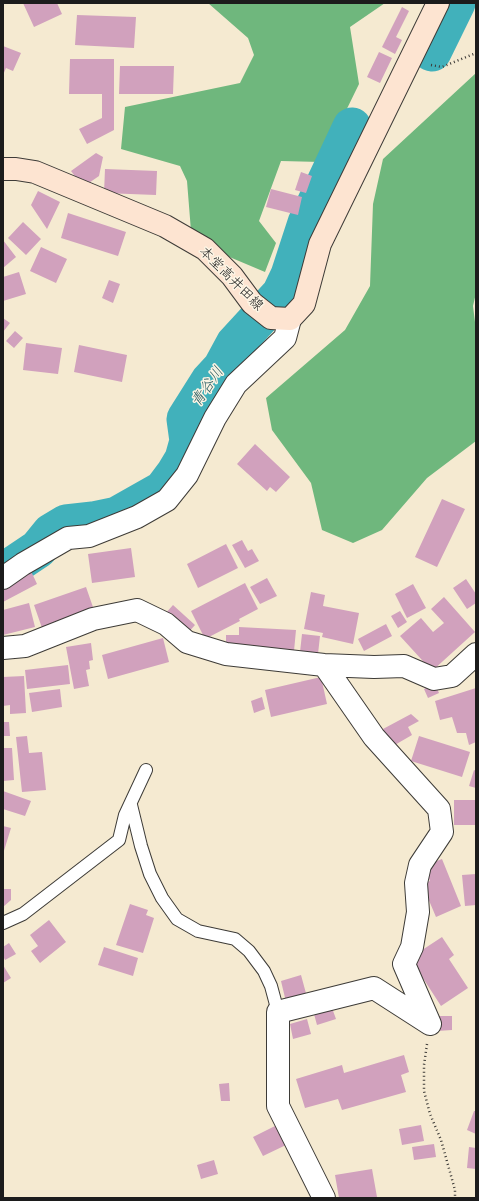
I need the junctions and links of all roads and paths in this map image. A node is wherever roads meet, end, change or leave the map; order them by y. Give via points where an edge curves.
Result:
1 (438, 3) edge
2 (476, 54) edge
3 (410, 59) junction
4 (3, 169) edge
5 (280, 318) junction
6 (3, 578) edge
7 (3, 648) edge
8 (476, 654) edge
9 (324, 665) junction
10 (146, 770) dead end
11 (131, 805) junction
12 (3, 923) edge
13 (278, 1012) junction
14 (430, 1024) junction
15 (324, 1198) edge
16 (455, 1198) edge

1 - 3 main road
2 - 3 path via 442,67
3 - 5 main road via 320,244 304,304
4 - 5 main road, 本堂高井田線 via 35,172 165,226 205,249 232,276 252,303
5 - 6 street via 285,338 236,384 187,475 167,500 137,517 89,536 68,538
7 - 9 street via 24,646 93,619 137,610 166,624 187,642 226,654
8 - 9 street via 452,676 434,679 404,666
9 - 14 street via 374,737 439,809 442,832 420,865 416,883 418,912 412,946 404,964
10 - 11 lane
11 - 12 lane via 125,815 119,840 23,914
11 - 13 lane via 150,874 162,898 177,919 198,931 236,939 264,971
13 - 14 street via 374,988
13 - 15 street via 278,1106
14 - 16 path via 424,1065 424,1091 441,1140

